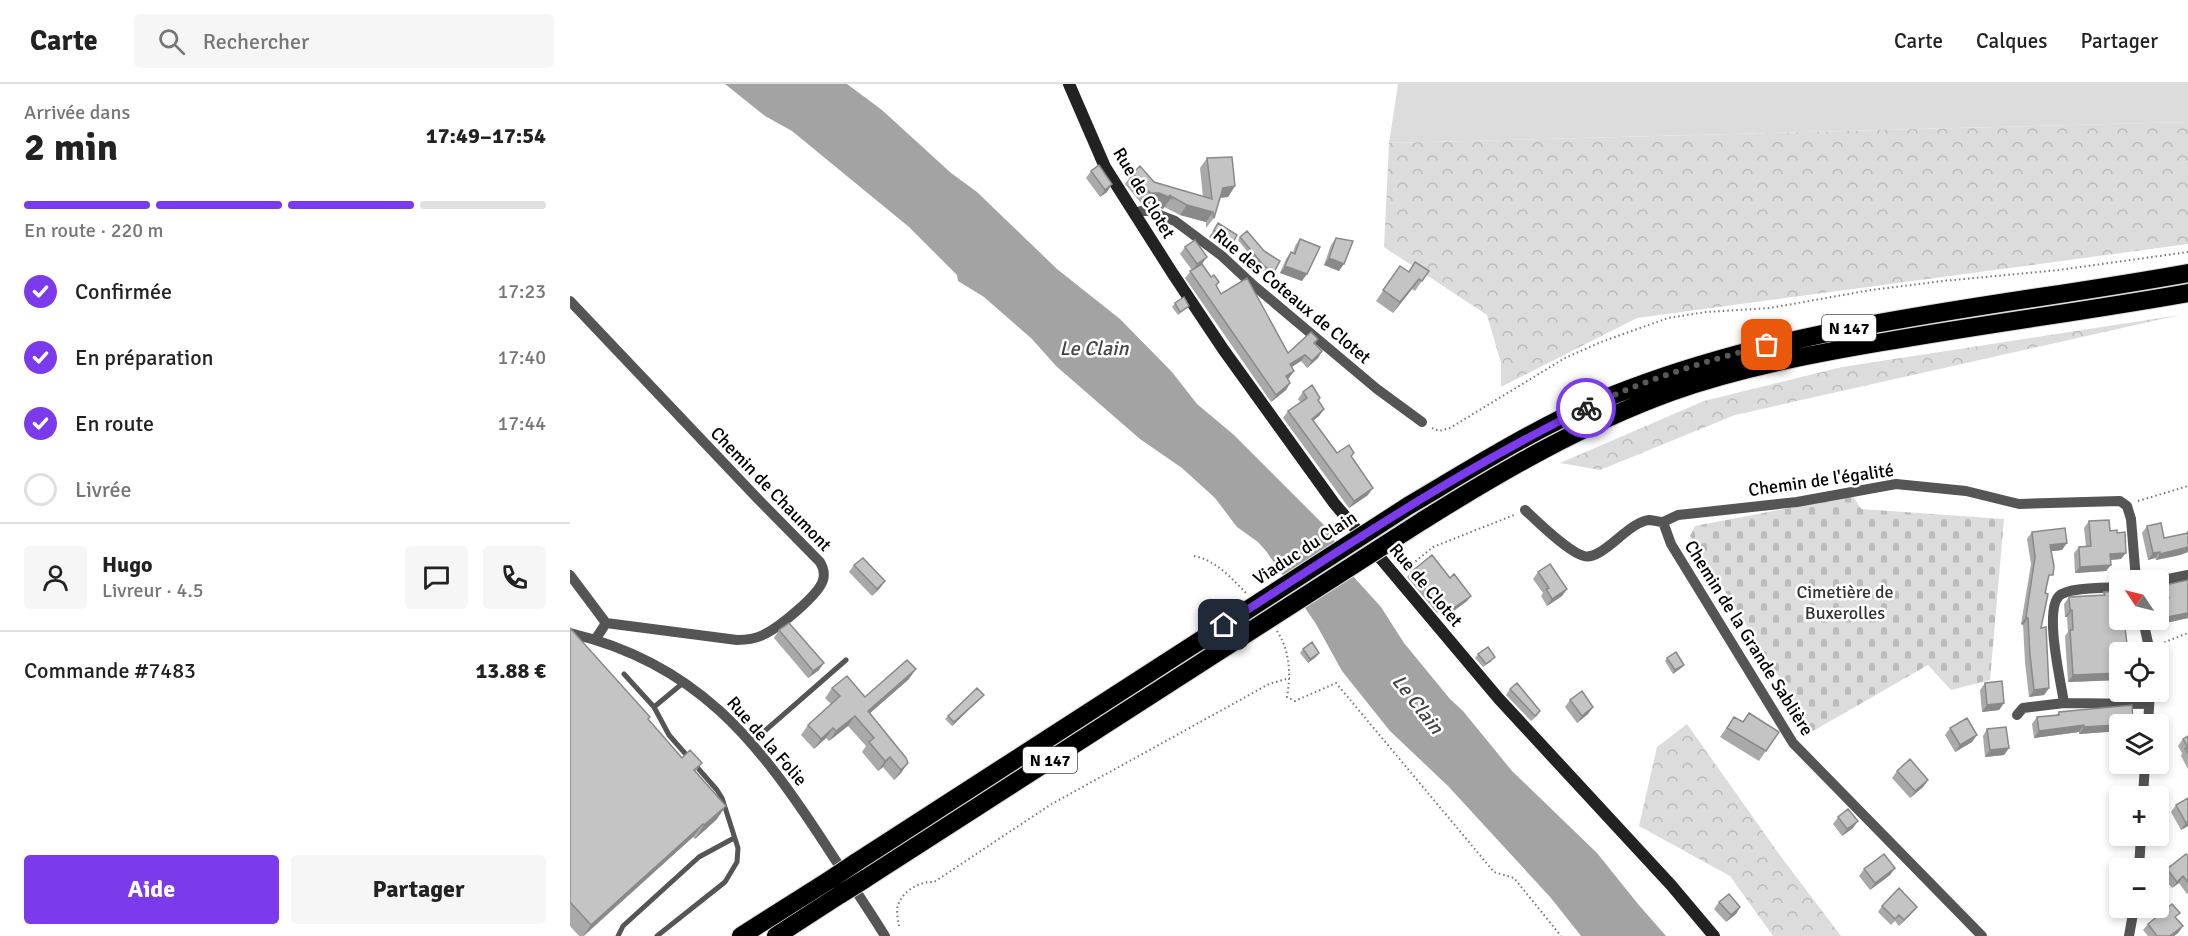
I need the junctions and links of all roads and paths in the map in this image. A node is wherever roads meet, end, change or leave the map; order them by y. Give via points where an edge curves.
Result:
1 (1069, 84) edge
2 (1135, 213) junction
3 (2188, 252) edge
4 (2188, 273) edge
5 (2188, 293) edge
6 (570, 301) edge
7 (1422, 422) joint
8 (2188, 486) edge
9 (2127, 506) junction
10 (1525, 510) joint
11 (1663, 522) junction
12 (1194, 556) dead end
13 (2135, 570) edge
14 (570, 575) edge
15 (2188, 575) edge
16 (1396, 578) junction
17 (2169, 579) edge
18 (2109, 588) edge
19 (1249, 596) dead end
20 (606, 623) junction
21 (1273, 625) dead end
22 (570, 633) edge
23 (2188, 633) edge
24 (595, 640) junction
25 (2168, 642) edge
26 (846, 660) dead end
27 (624, 674) dead end
28 (1290, 678) junction
29 (684, 682) junction
30 (2064, 703) junction
31 (2149, 704) joint
32 (654, 707) junction
33 (2148, 714) edge
34 (2017, 715) dead end
35 (751, 743) junction
36 (734, 838) junction
37 (2132, 918) edge
38 (898, 926) dead end
39 (618, 936) edge
40 (657, 936) edge
41 (741, 936) edge
42 (776, 936) edge
43 (885, 936) edge
44 (1561, 936) edge
45 (1714, 936) edge
46 (1982, 936) edge
47 (2129, 936) edge

1 - 2 main road, Rue de Clotet via 1105,167
2 - 7 street, Rue des Coteaux de Clotet via 1149,211 1175,221
2 - 16 main road, Rue de Clotet via 1223,349 1334,503
3 - 7 path via 1668,318 1565,358 1450,428 1438,431
4 - 41 highway, Viaduc du Clain / N 147, bridge via 1846,328 1703,363 1585,408 1408,506
5 - 42 highway, N 147, bridge via 1794,359 1664,395 1578,432 1422,521
6 - 20 street, Chemin de Chaumont via 820,562 824,572 822,583 810,598 772,629 753,638 737,640
8 - 9 path
9 - 11 street, Chemin de l'égalité via 2120,501 2019,504 1966,491 1896,484 1797,502 1678,515
9 - 13 street
10 - 11 street via 1556,538 1584,556 1594,556 1634,525 1648,520
10 - 16 path via 1433,547
11 - 46 street, Chemin de la Grande Sablière via 1671,544 1793,743
12 - 19 path via 1214,564
14 - 20 street
15 - 17 street
16 - 45 main road, Rue de Clotet via 1499,699
18 - 30 street via 2071,591 2060,595 2054,605 2054,643
20 - 24 street
21 - 28 path via 1287,655
22 - 24 street, Rue de la Folie
23 - 25 path
24 - 29 street, Rue de la Folie via 657,665
26 - 35 lane
27 - 32 lane
28 - 38 path via 1269,684 1142,753 1050,805 934,882 924,882 907,892 897,907
28 - 44 path via 1287,697 1295,701 1336,683 1494,872 1514,878
29 - 32 lane
29 - 35 street, Rue de la Folie via 724,713
30 - 31 street
30 - 34 street via 2023,708
31 - 33 street
32 - 36 lane via 669,735 722,798
35 - 43 street, Rue de la Folie via 795,799
36 - 39 lane via 699,857 623,926
36 - 40 lane via 737,862 725,882
37 - 47 street

